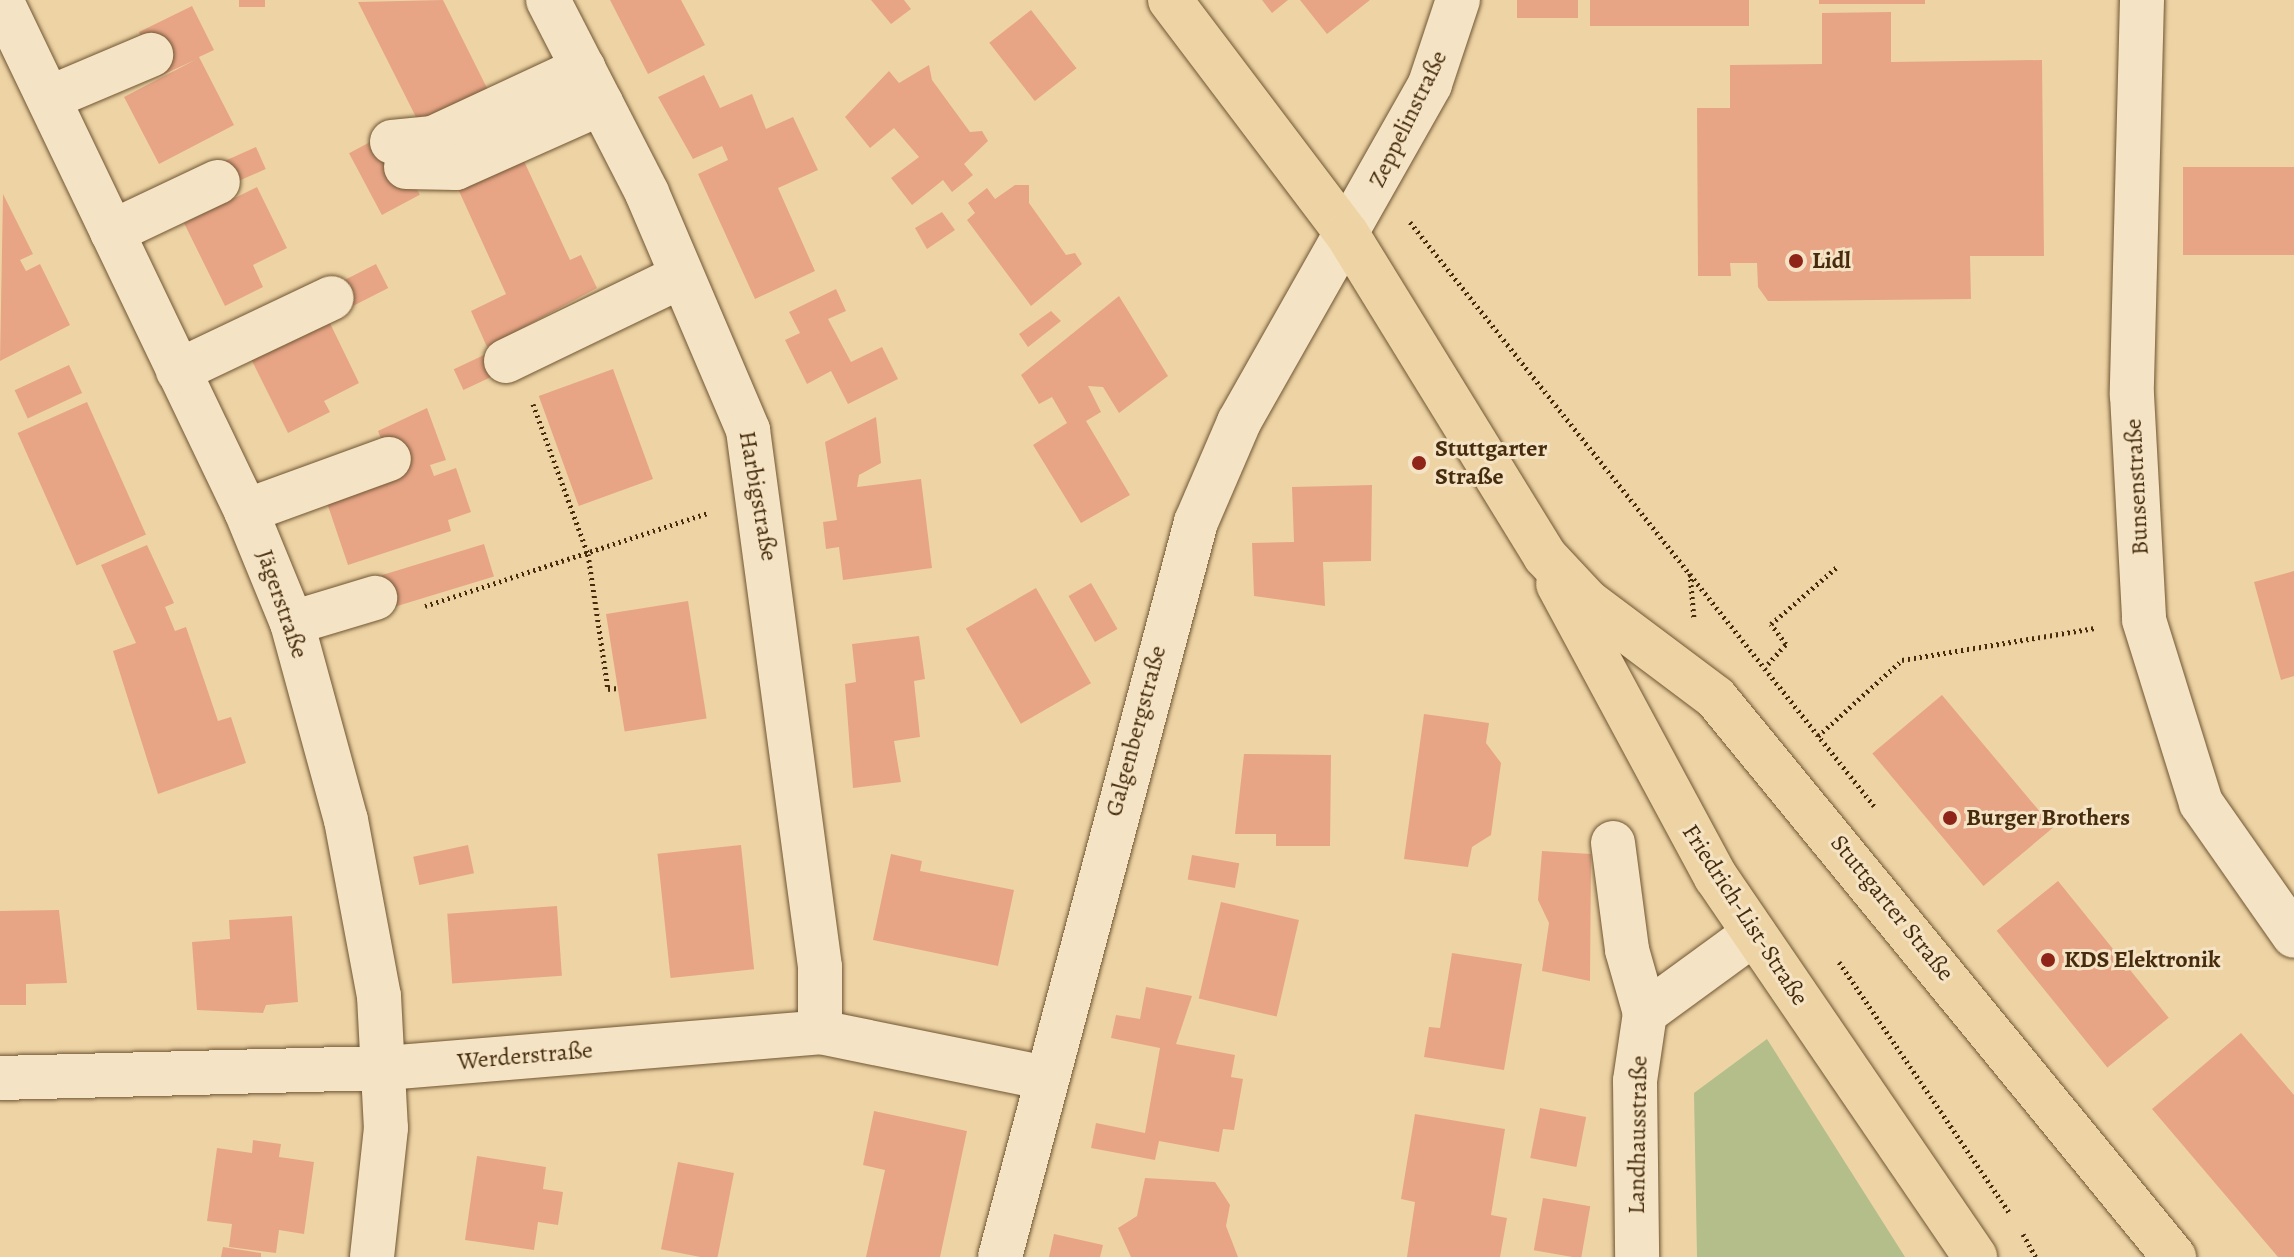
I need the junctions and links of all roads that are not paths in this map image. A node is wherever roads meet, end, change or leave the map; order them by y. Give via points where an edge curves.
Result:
1 (1, 0) edge
2 (548, 0) edge
3 (1170, 0) edge
4 (1458, 0) edge
5 (2142, 0) edge
6 (151, 55) dead end
7 (592, 85) junction
8 (49, 98) junction
9 (399, 154) dead end
10 (218, 182) dead end
11 (112, 232) junction
12 (1347, 234) junction
13 (682, 276) junction
14 (332, 298) dead end
15 (178, 371) junction
16 (517, 376) road end
17 (389, 459) dead end
18 (246, 511) junction
19 (1545, 556) junction
20 (394, 604) road end
21 (292, 623) junction
22 (1613, 843) dead end
23 (1752, 935) junction
24 (2294, 936) edge
25 (1645, 1013) junction
26 (820, 1032) junction
27 (386, 1068) junction
28 (0, 1078) edge
29 (1046, 1078) junction
30 (372, 1257) edge
31 (1000, 1257) edge
32 (1637, 1257) edge
33 (1975, 1257) edge
34 (2174, 1257) edge

1 - 8 street, Jägerstraße
2 - 7 street, Harbigstraße
3 - 12 main road, Stuttgarter Straße
4 - 12 street, Zeppelinstraße via 1430,84
5 - 24 street, Bunsenstraße via 2132,395 2144,620 2201,803
6 - 8 street
7 - 9 street
7 - 13 street, Harbigstraße
8 - 11 street, Jägerstraße
10 - 11 street
11 - 15 street, Jägerstraße
12 - 19 main road, Stuttgarter Straße
12 - 29 street, Galgenbergstraße via 1239,422 1196,522
13 - 16 street
13 - 26 street, Harbigstraße via 748,430 762,495 820,967
14 - 15 street
15 - 18 street, Jägerstraße
17 - 18 street
18 - 21 street, Jägerstraße
19 - 23 main road, Friedrich-List-Straße via 1653,771
19 - 34 main road, Stuttgarter Straße via 1587,601 1716,698
20 - 21 street
21 - 27 street, Jägerstraße via 346,820
22 - 25 street, Landhausstraße via 1627,950
23 - 25 street
23 - 33 main road, Friedrich-List-Straße
25 - 32 street, Landhausstraße via 1635,1081
26 - 27 street, Werderstraße
26 - 29 street, Werderstraße
27 - 28 street, Werderstraße
27 - 30 street, Jägerstraße
29 - 31 street, Galgenbergstraße

